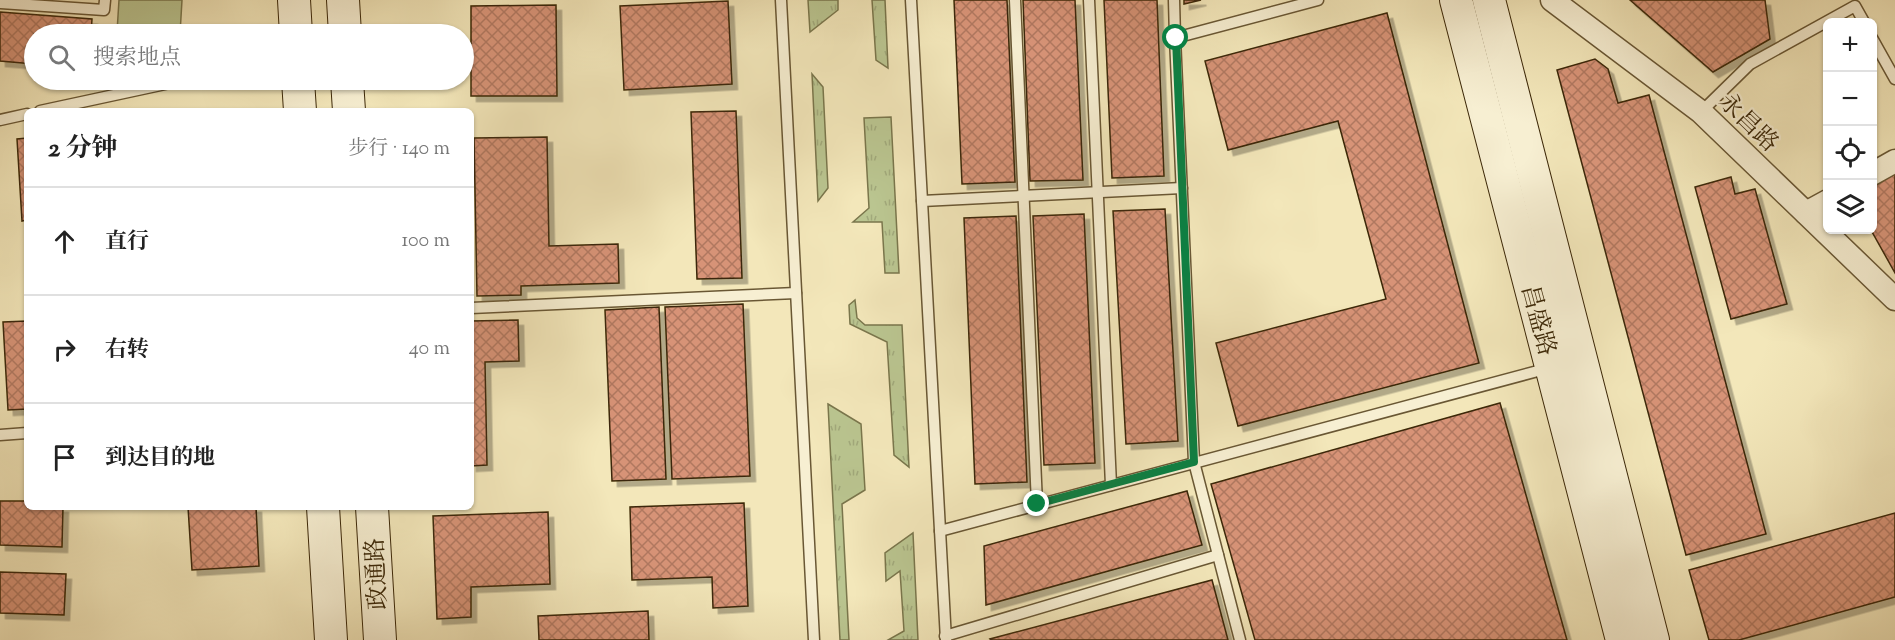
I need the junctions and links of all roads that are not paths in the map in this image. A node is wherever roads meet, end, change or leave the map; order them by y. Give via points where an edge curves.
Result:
1 (105, 0) edge
2 (294, 0) edge
3 (343, 0) edge
4 (781, 0) edge
5 (911, 0) edge
6 (1015, 0) edge
7 (1089, 0) edge
8 (1174, 0) edge
9 (1318, 0) edge
10 (1456, 0) edge
11 (1489, 0) edge
12 (1552, 0) edge
13 (0, 3) edge
14 (1833, 18) edge
15 (1862, 18) edge
16 (295, 24) edge
17 (344, 24) edge
18 (1823, 24) edge
19 (1176, 38) junction
20 (1877, 47) edge
21 (1895, 79) edge
22 (138, 90) edge
23 (299, 90) edge
24 (348, 90) edge
25 (54, 108) edge
26 (300, 108) edge
27 (349, 108) edge
28 (1701, 112) junction
29 (24, 115) edge
30 (0, 120) edge
31 (1895, 161) edge
32 (1877, 171) edge
33 (1182, 188) junction
34 (1098, 192) junction
35 (1024, 196) junction
36 (922, 201) junction
37 (1823, 203) edge
38 (1806, 213) junction
39 (796, 293) junction
40 (1895, 299) edge
41 (474, 308) edge
42 (1566, 363) junction
43 (24, 433) edge
44 (0, 435) edge
45 (1194, 462) junction
46 (1111, 485) junction
47 (1037, 504) junction
48 (323, 510) edge
49 (372, 510) edge
50 (940, 531) junction
51 (1218, 555) junction
52 (945, 638) edge
53 (331, 640) edge
54 (380, 640) edge
55 (814, 640) edge
56 (1240, 640) edge
57 (1622, 640) edge
58 (1653, 640) edge

1 - 13 lane via 104,10
2 - 16 street
3 - 17 street
4 - 39 lane
5 - 36 lane
6 - 35 lane
7 - 34 lane
8 - 19 lane
9 - 19 lane
10 - 42 street, 昌盛路
11 - 42 street, 昌盛路
12 - 28 street, 永昌路
14 - 15 lane via 1855,6
18 - 28 lane via 1750,64
19 - 33 lane
20 - 21 lane
22 - 25 lane
23 - 26 street
24 - 27 street
28 - 38 street, 永昌路
29 - 30 lane
31 - 32 street
33 - 34 lane
33 - 45 lane
34 - 35 lane
34 - 46 lane
35 - 36 lane
35 - 47 lane
36 - 50 lane
37 - 38 street
38 - 40 street, 永昌路
39 - 41 lane
39 - 55 lane
42 - 45 lane
42 - 57 street, 昌盛路
42 - 58 street, 昌盛路
43 - 44 lane
45 - 46 lane
45 - 51 lane
46 - 47 lane
47 - 50 lane
48 - 53 street, 政通路
49 - 54 street, 政通路
50 - 52 lane
51 - 52 lane
51 - 56 lane

